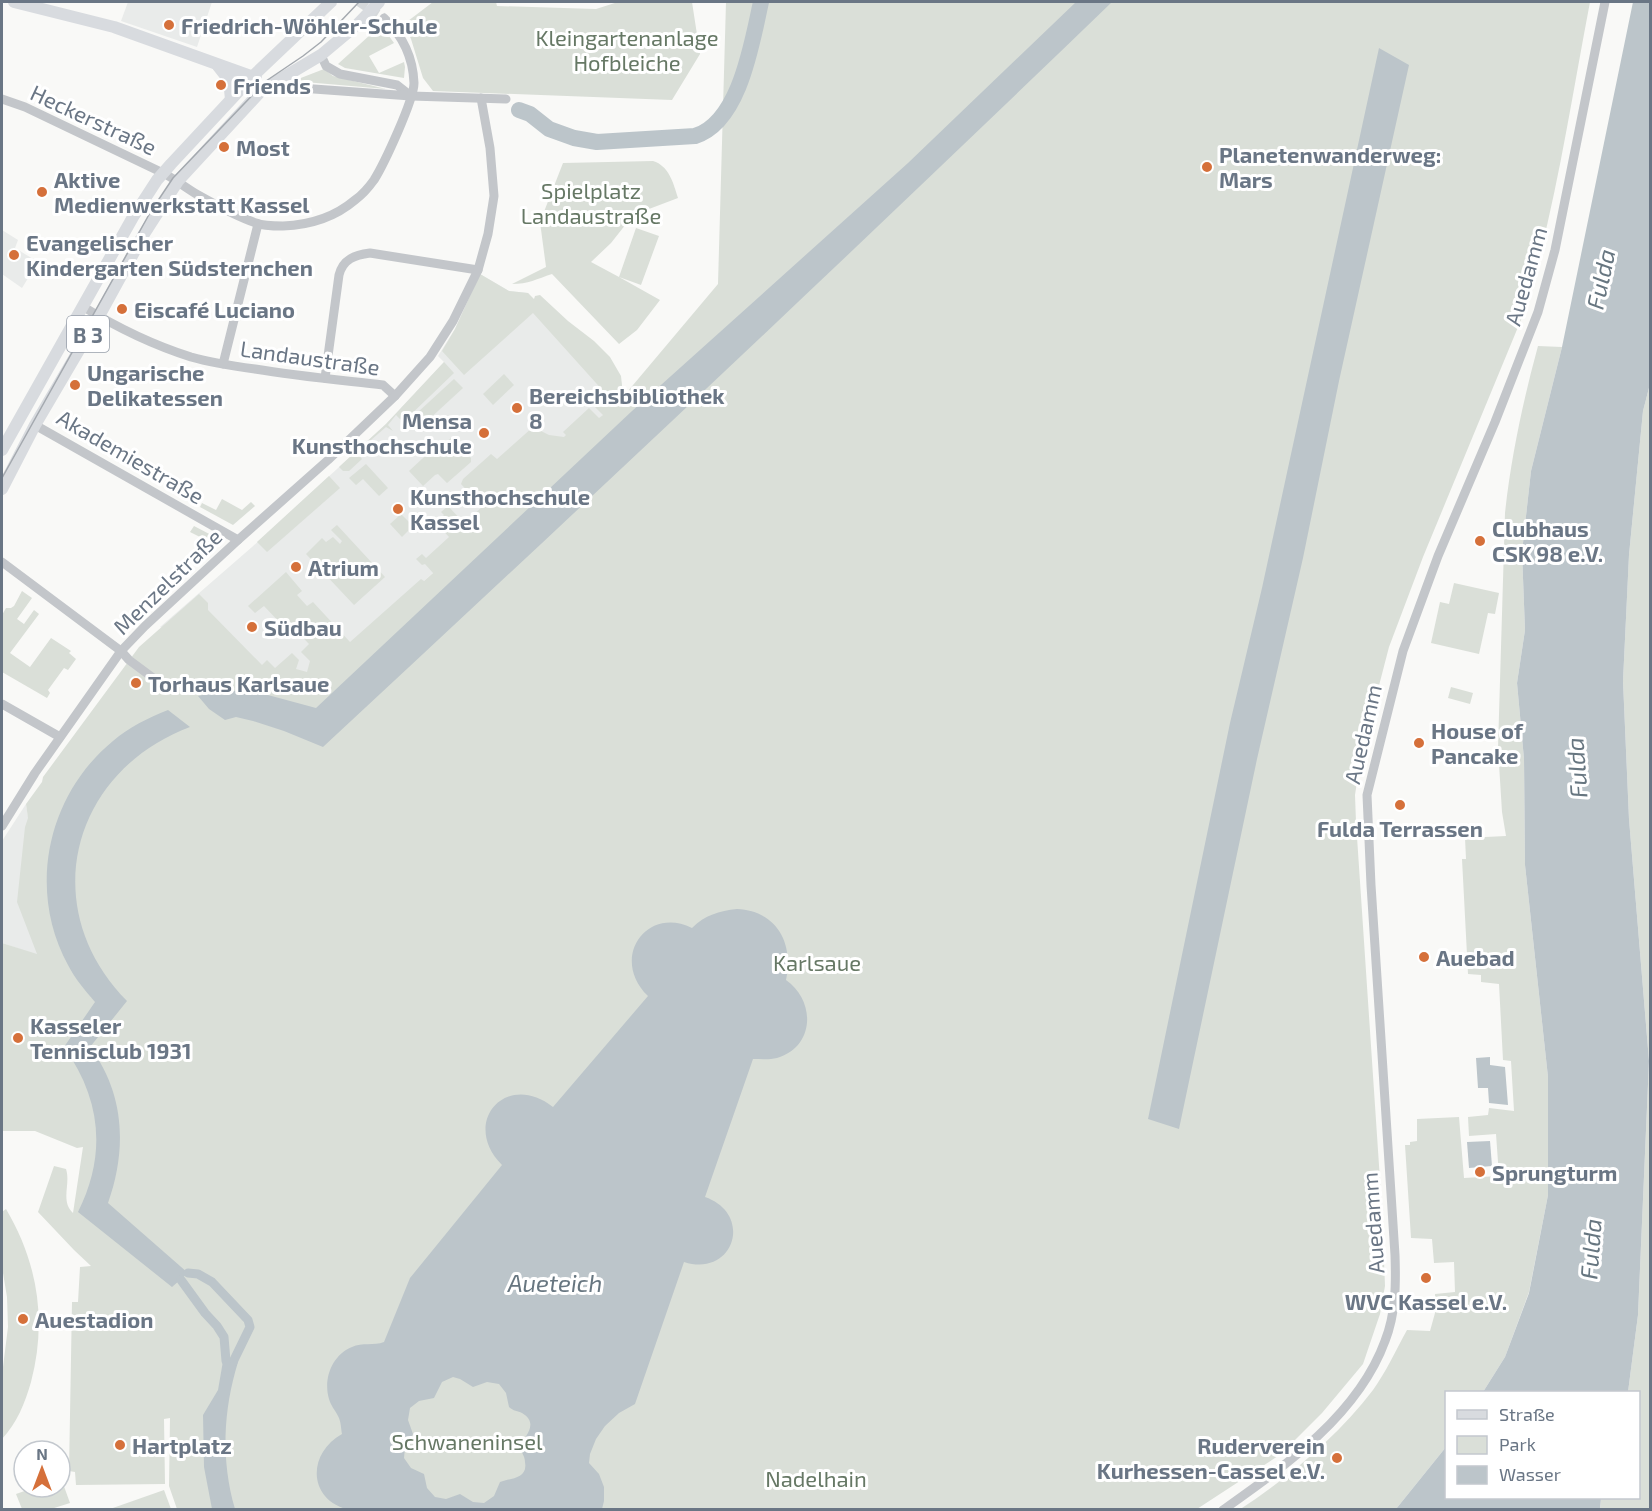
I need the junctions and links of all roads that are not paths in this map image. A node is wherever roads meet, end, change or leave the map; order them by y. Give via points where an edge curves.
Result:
1 (14, 2) edge
2 (331, 2) edge
3 (379, 2) edge
4 (1605, 2) edge
5 (384, 18) tunnel mouth
6 (321, 56) junction
7 (217, 65) junction
8 (252, 76) junction
9 (272, 83) junction
10 (411, 96) junction
11 (481, 98) junction
12 (2, 99) edge
13 (231, 99) junction
14 (506, 99) dead end
15 (163, 173) junction
16 (178, 181) junction
17 (258, 224) junction
18 (478, 270) junction
19 (82, 306) junction
20 (99, 316) junction
21 (223, 364) junction
22 (325, 378) junction
23 (395, 396) junction
24 (35, 425) junction
25 (2, 450) edge
26 (2, 489) edge
27 (238, 540) junction
28 (2, 562) edge
29 (122, 651) junction
30 (168, 689) dead end
31 (2, 704) edge
32 (60, 737) junction
33 (2, 826) edge
34 (1223, 1509) edge

1 - 7 main road via 114,27
2 - 8 main road, B 3
3 - 6 main road, B 3
4 - 34 street, Auedamm via 1555,250 1538,312 1402,651 1367,795 1395,1255 1393,1314 1372,1371 1351,1400 1284,1466
5 - 10 street via 396,29 411,59
6 - 9 main road, B 3
6 - 10 street via 326,66 340,74 397,85
7 - 8 main road
7 - 13 main road via 229,80
8 - 9 main road
8 - 13 main road, B 3
9 - 10 street
9 - 16 main road, B 3
10 - 11 street
10 - 17 street, Heckerstraße via 373,182 356,200 311,222
11 - 14 street
11 - 18 street, Landaustraße via 494,196
12 - 15 street, Heckerstraße
13 - 15 main road, B 3
15 - 16 street, Heckerstraße
15 - 19 main road, B 3
16 - 17 street, Heckerstraße
16 - 20 main road, B 3
17 - 21 street
18 - 22 street via 370,253 348,260 339,275
18 - 23 street, Landaustraße via 430,357
19 - 20 street, Landaustraße
19 - 25 main road, B 3
20 - 21 street, Landaustraße via 154,344
20 - 24 main road, B 3
21 - 22 street, Landaustraße
22 - 23 street, Landaustraße via 383,385
23 - 27 street, Menzelstraße
24 - 26 main road, B 3
24 - 27 street, Akademiestraße
27 - 29 street, Menzelstraße
28 - 29 street
29 - 30 street
29 - 32 street, Menzelstraße
31 - 32 street
32 - 33 street, Menzelstraße

